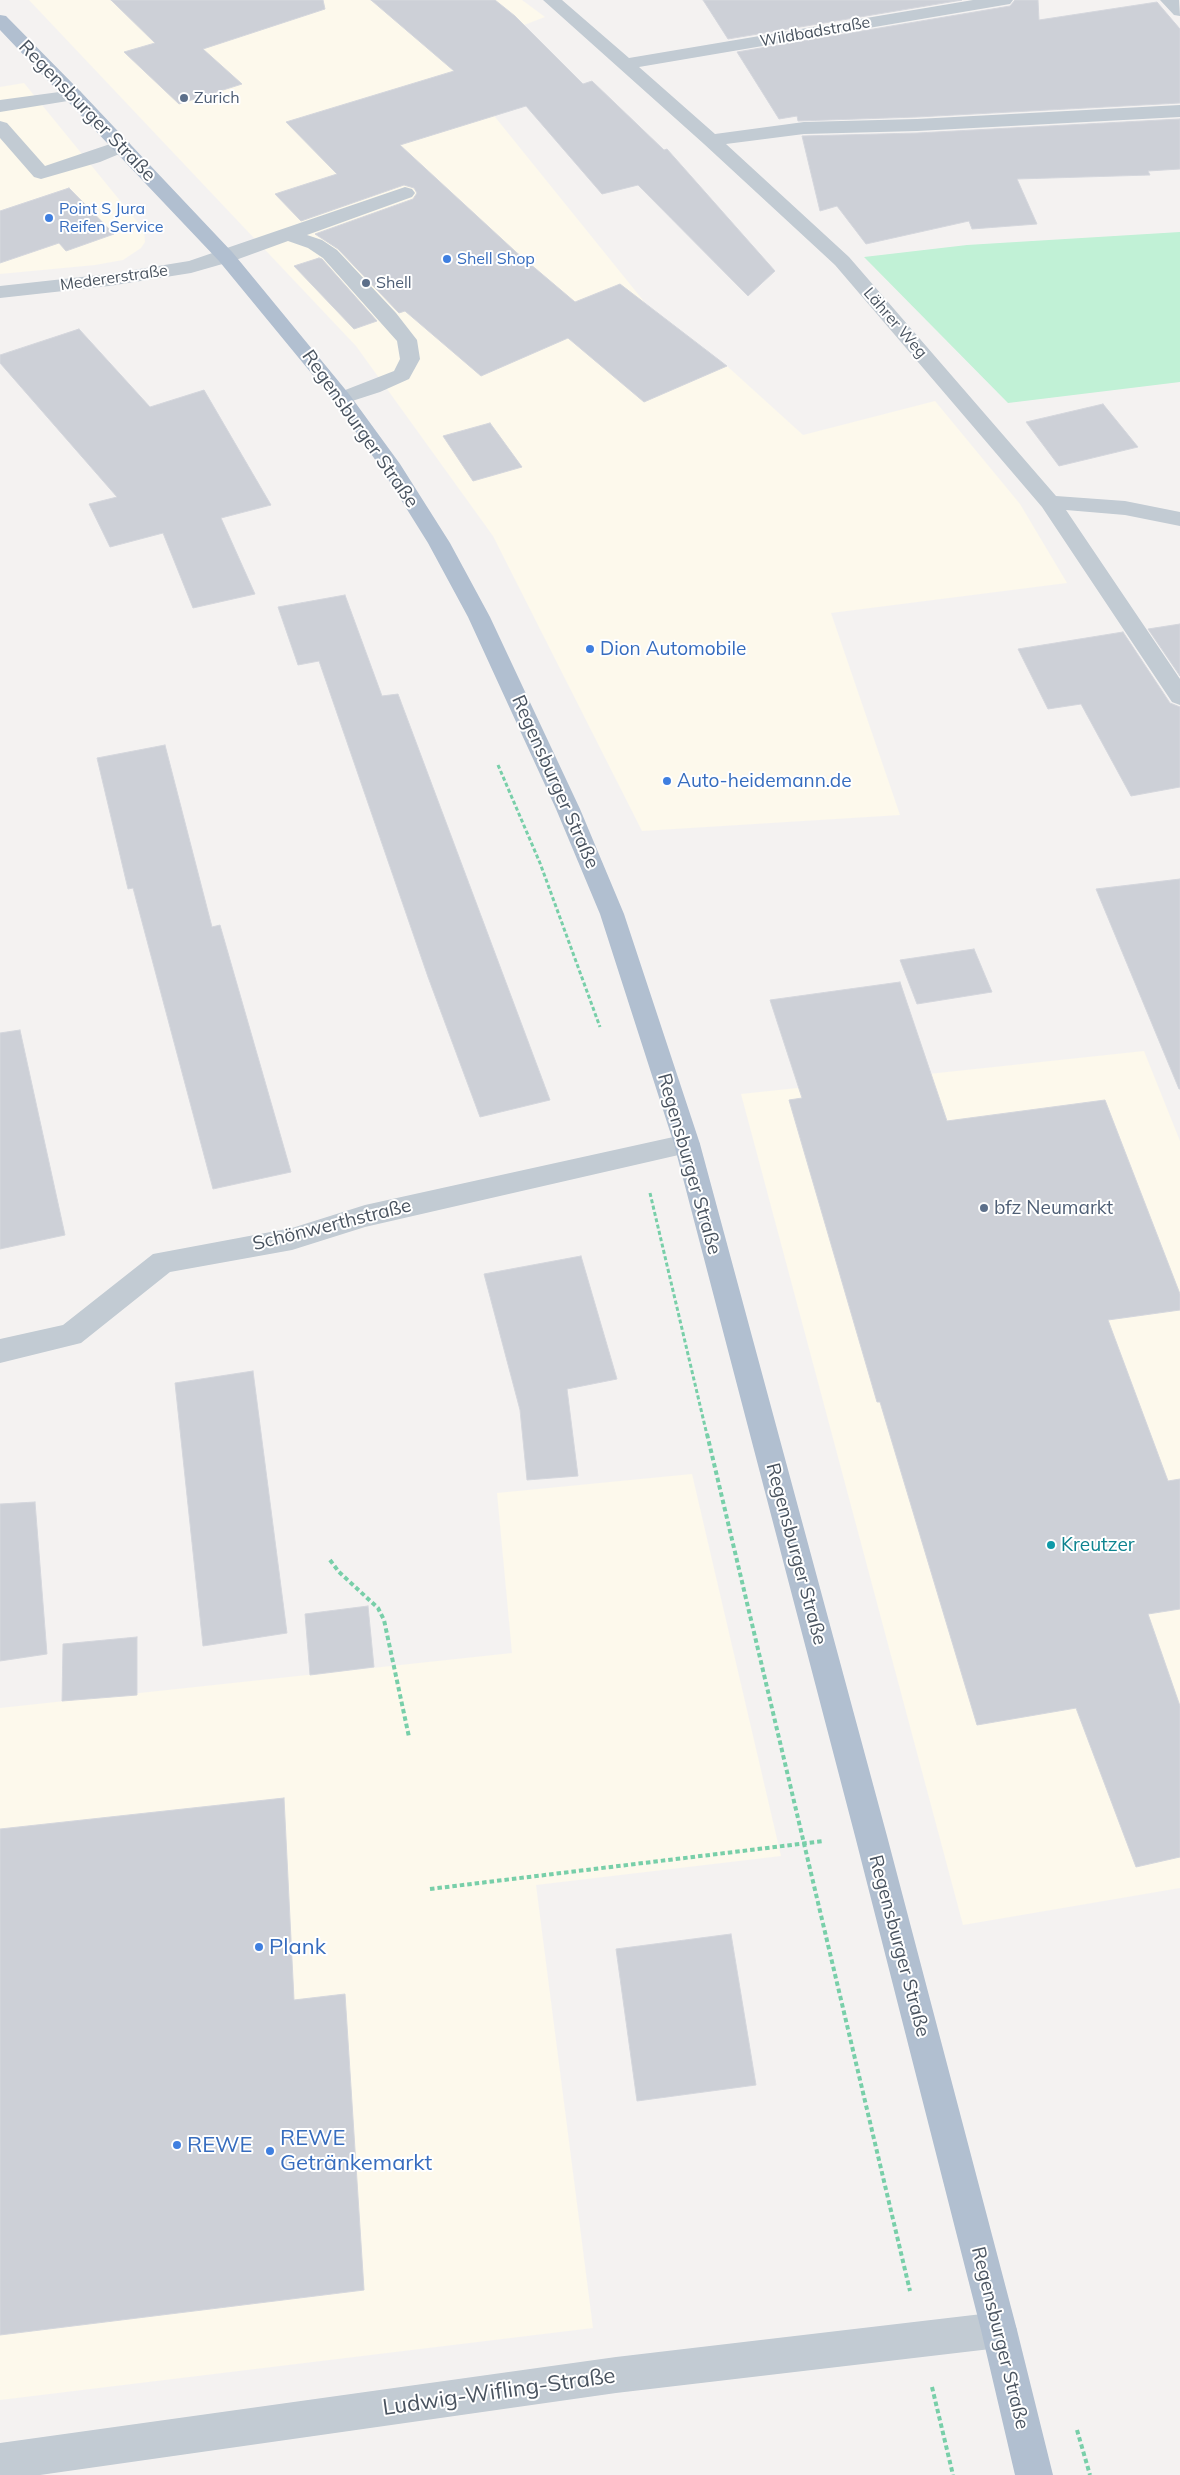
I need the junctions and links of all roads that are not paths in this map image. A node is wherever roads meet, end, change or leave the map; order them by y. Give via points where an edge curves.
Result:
1 (552, 0) edge
2 (1004, 0) edge
3 (1169, 0) edge
4 (1180, 10) edge
5 (0, 20) edge
6 (626, 64) junction
7 (74, 95) junction
8 (0, 106) edge
9 (1180, 111) edge
10 (0, 127) edge
11 (711, 140) junction
12 (122, 146) junction
13 (405, 193) dead end
14 (288, 235) junction
15 (226, 257) junction
16 (0, 292) edge
17 (342, 398) junction
18 (1050, 502) junction
19 (1180, 519) edge
20 (1180, 697) edge
21 (687, 1144) junction
22 (0, 1352) edge
23 (999, 2330) junction
24 (0, 2462) edge
25 (1034, 2475) edge

1 - 6 street, Lährer Weg
2 - 6 street, Wildbadstraße
3 - 4 street
5 - 7 main road, Regensburger Straße
6 - 11 street, Lährer Weg
7 - 8 street
7 - 12 main road, Regensburger Straße
9 - 11 street via 804,128
10 - 12 street via 41,173
11 - 18 street, Lährer Weg via 842,261
12 - 15 main road, Regensburger Straße
13 - 14 street, Medererstraße
14 - 15 street, Medererstraße
14 - 17 street via 315,244 330,254 407,340 410,359 402,375
15 - 16 street, Medererstraße via 155,273 72,286
15 - 17 main road, Regensburger Straße
17 - 21 main road, Regensburger Straße via 439,543 502,664 612,914
18 - 19 street via 1125,508
18 - 20 street, Lährer Weg
21 - 22 street, Schönwerthstraße via 365,1216 292,1239 163,1262 71,1335
21 - 23 main road, Regensburger Straße
23 - 24 street, Ludwig-Wifling-Straße via 616,2375
23 - 25 main road, Regensburger Straße

